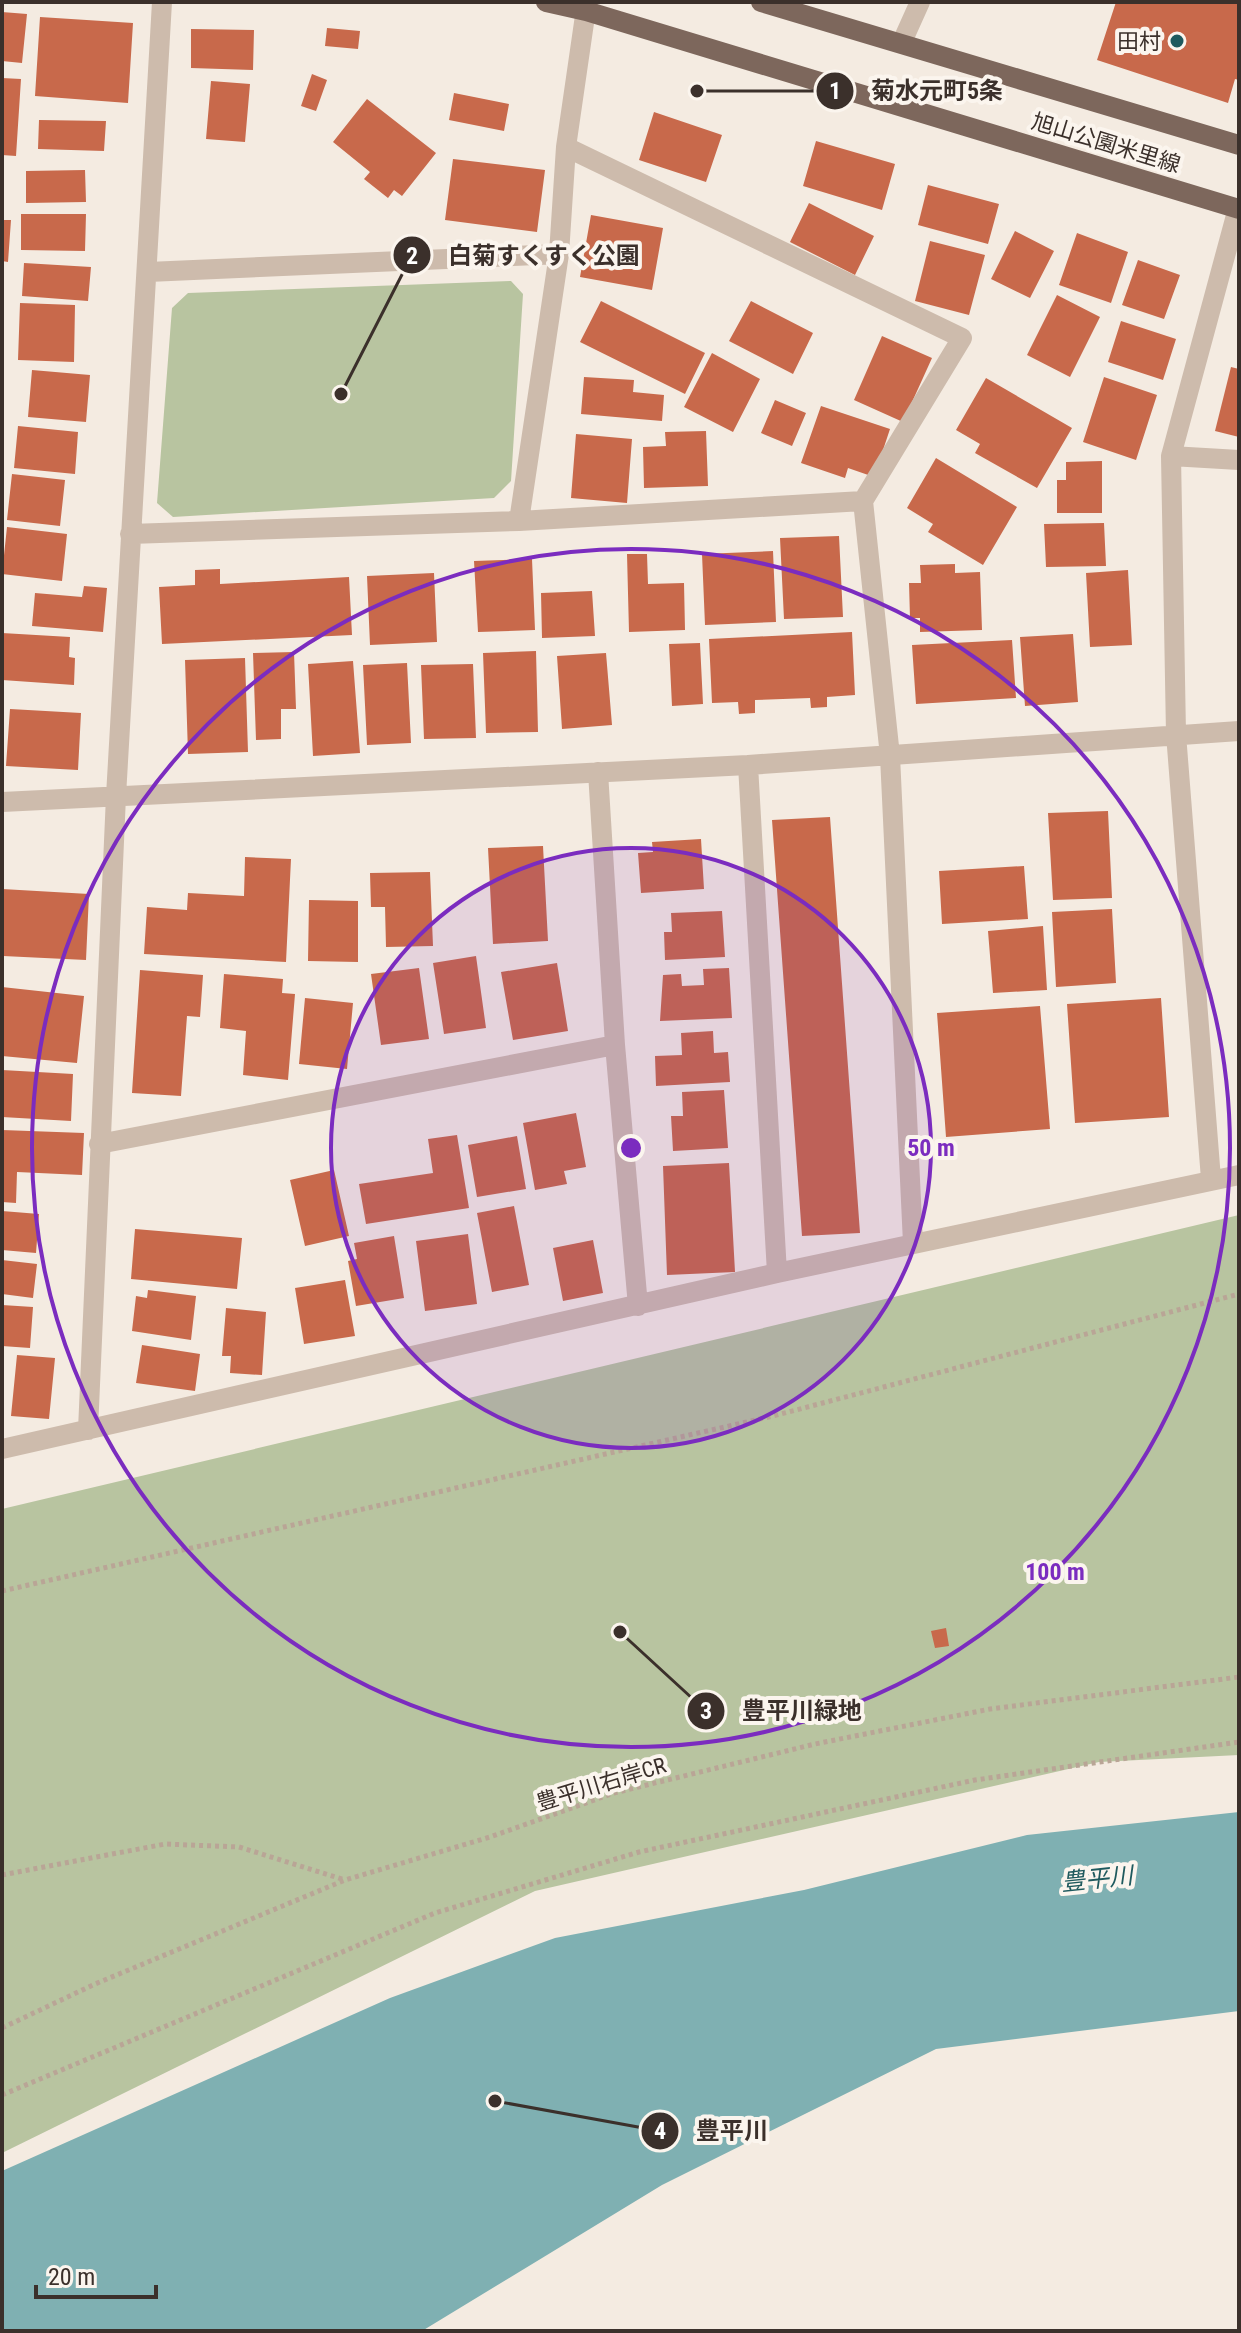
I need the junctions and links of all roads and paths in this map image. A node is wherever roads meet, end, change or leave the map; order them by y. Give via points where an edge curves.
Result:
1 (162, 2) edge
2 (546, 2) edge
3 (761, 2) edge
4 (920, 2) edge
5 (587, 6) edge
6 (902, 42) junction
7 (1239, 145) edge
8 (566, 147) junction
9 (1238, 208) edge
10 (559, 254) junction
11 (148, 272) junction
12 (1171, 456) junction
13 (1239, 460) edge
14 (863, 501) junction
15 (519, 521) junction
16 (130, 534) junction
17 (1239, 731) edge
18 (1176, 734) junction
19 (890, 756) junction
20 (748, 765) junction
21 (598, 772) junction
22 (116, 796) junction
23 (2, 802) edge
24 (615, 1045) junction
25 (99, 1144) junction
26 (1239, 1175) edge
27 (1211, 1179) junction
28 (913, 1243) junction
29 (777, 1273) junction
30 (1239, 1294) edge
31 (638, 1306) junction
32 (88, 1430) junction
33 (2, 1449) edge
34 (2, 1591) edge
35 (1239, 1677) edge
36 (1239, 1742) edge
37 (2, 1875) edge
38 (345, 1880) junction
39 (2, 2028) edge
40 (2, 2095) edge

1 - 11 street
2 - 5 main road, 旭山公園米里線
3 - 6 main road, 旭山公園米里線
4 - 6 street
5 - 8 street
5 - 9 main road, 旭山公園米里線
6 - 7 main road, 旭山公園米里線
8 - 10 street
8 - 14 street via 962,338
9 - 12 street
10 - 11 street
10 - 15 street
11 - 16 street
12 - 13 street
12 - 18 street
14 - 15 street
14 - 19 street
15 - 16 street
16 - 22 street
17 - 18 street
18 - 19 street
18 - 27 street
19 - 20 street
19 - 28 street
20 - 21 street
20 - 29 street
21 - 22 street
21 - 24 street
22 - 23 street
22 - 25 street
24 - 25 street
24 - 31 street
25 - 32 street
26 - 27 street
27 - 28 street
28 - 29 street
29 - 31 street
30 - 34 path via 773,1416
31 - 32 street
32 - 33 street
35 - 38 path, 豊平川右岸CR via 990,1709 815,1744 614,1793
36 - 40 path via 975,1780 639,1852 435,1913
37 - 38 path via 165,1844 239,1847
38 - 39 path, 豊平川右岸CR

